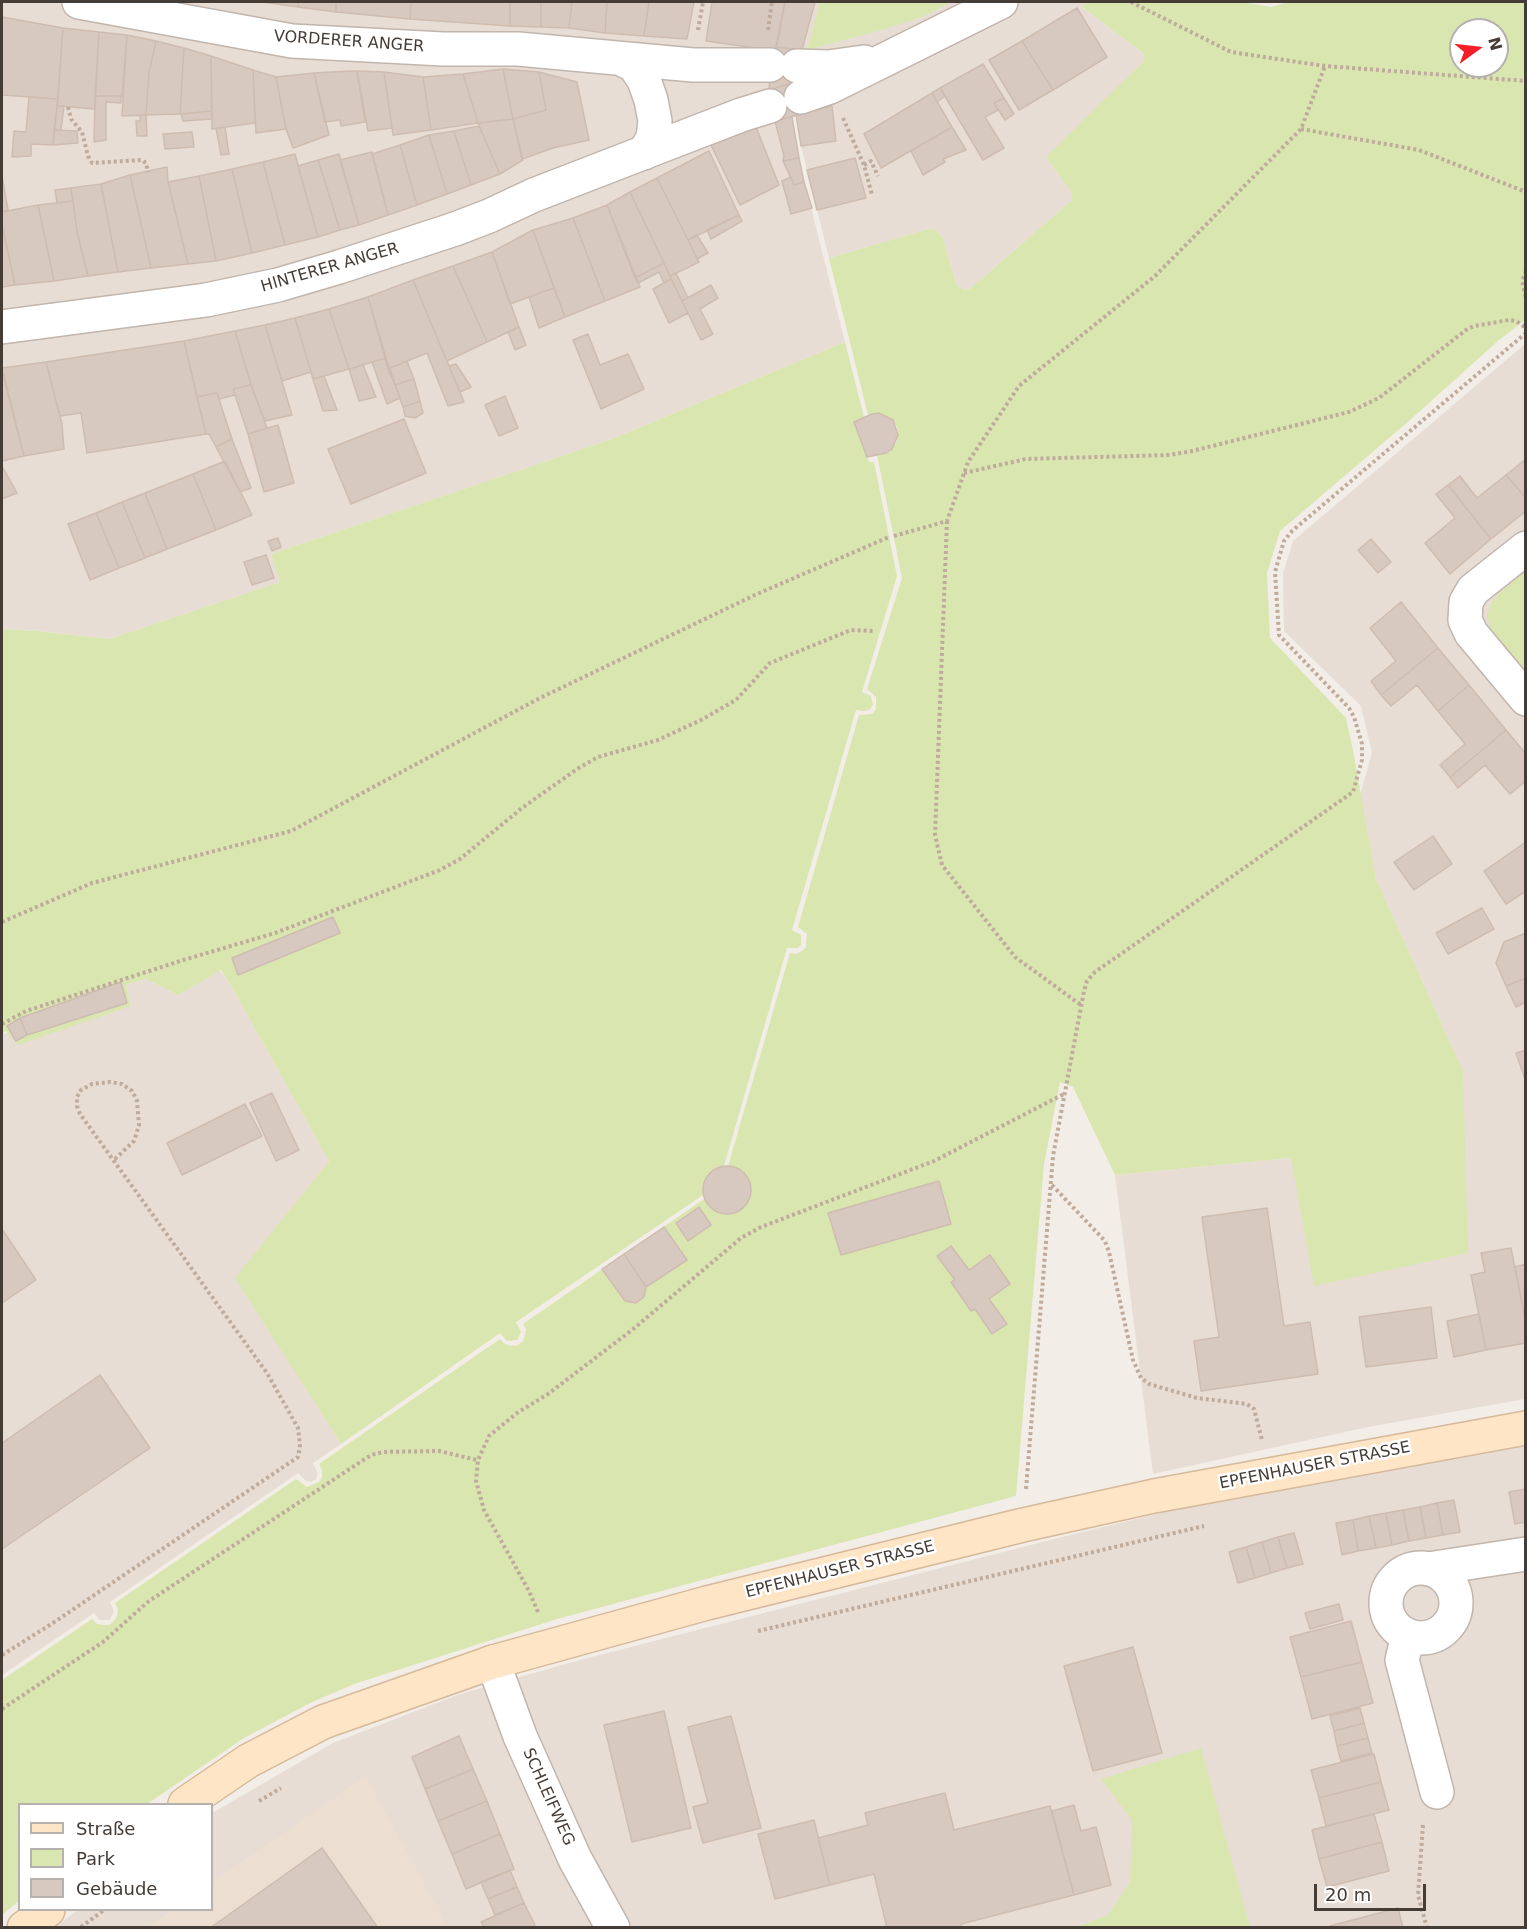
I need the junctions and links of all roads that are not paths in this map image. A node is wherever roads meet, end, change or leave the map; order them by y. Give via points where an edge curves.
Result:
1 (79, 2) edge
2 (1001, 2) edge
3 (621, 59) junction
4 (755, 110) dead end
5 (644, 153) junction
6 (2, 327) edge
7 (1526, 548) edge
8 (1526, 699) edge
9 (1526, 1428) edge
10 (1526, 1554) edge
11 (1428, 1569) junction
12 (1408, 1636) junction
13 (494, 1662) junction
14 (1437, 1792) road end
15 (186, 1803) edge
16 (47, 1911) edge
17 (24, 1928) edge
18 (613, 1928) edge

1 - 3 street, VORDERER ANGER via 292,41 518,49
2 - 3 street, VORDERER ANGER via 895,54 793,71
3 - 5 street via 634,65 651,100 653,138
4 - 5 street, HINTERER ANGER
5 - 6 street, HINTERER ANGER via 455,229 278,285 206,300
7 - 8 street via 1473,590 1466,602 1465,620 1471,633
9 - 13 main road, EPFENHAUSER STRASSE via 1154,1496 1023,1525 707,1603
10 - 11 street
11 - 12 street via 1404,1572 1388,1590 1387,1614 1392,1625
11 - 12 street via 1447,1580 1453,1589 1455,1611 1451,1621 1436,1635 1425,1639
12 - 14 street via 1402,1660
13 - 15 main road, EPFENHAUSER STRASSE via 323,1722 248,1761
13 - 18 street, SCHLEIFWEG via 520,1736 575,1859
16 - 17 main road

